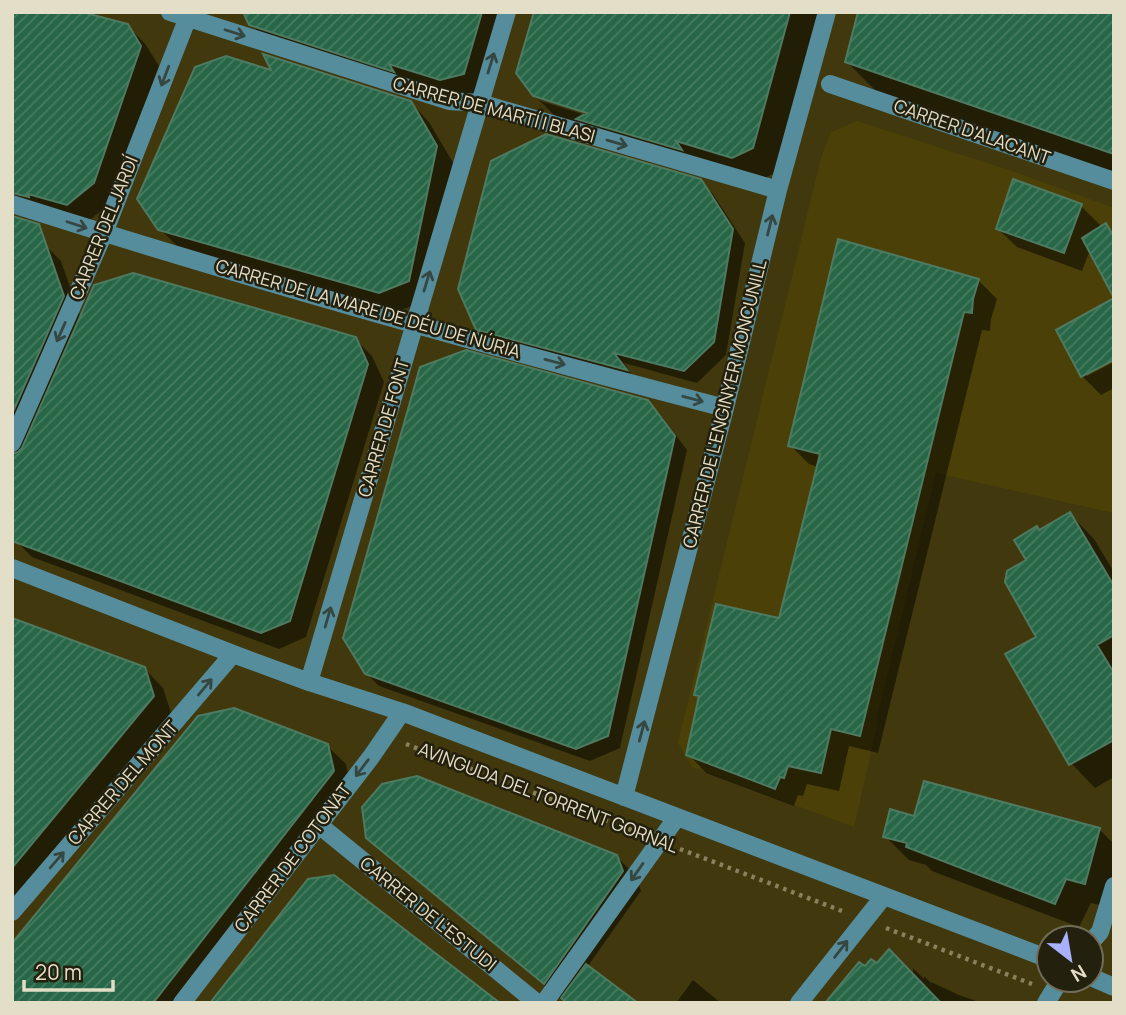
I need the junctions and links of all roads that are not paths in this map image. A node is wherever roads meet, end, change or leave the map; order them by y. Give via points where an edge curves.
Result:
1 (170, 12) edge
2 (507, 12) edge
3 (827, 12) edge
4 (189, 15) edge
5 (830, 84) dead end
6 (480, 103) junction
7 (1114, 181) edge
8 (778, 190) junction
9 (12, 204) edge
10 (104, 233) junction
11 (414, 324) junction
12 (725, 408) junction
13 (12, 443) edge
14 (13, 569) edge
15 (233, 654) junction
16 (309, 682) junction
17 (402, 712) junction
18 (624, 797) junction
19 (677, 817) junction
20 (319, 825) junction
21 (1114, 886) edge
22 (884, 896) junction
23 (12, 912) edge
24 (1102, 924) edge
25 (1035, 954) edge
26 (182, 1003) edge
27 (537, 1003) edge
28 (544, 1003) edge
29 (799, 1003) edge

1 - 4 street, CARRER DE MARTÍ I BLASI
6 -> 2 street, CARRER DE FONT
3 - 8 street, CARRER DE L'ENGINYER MONCUNILL
4 -> 6 street, CARRER DE MARTÍ I BLASI via 449,101
4 -> 10 street, CARRER DEL JARDÍ
5 - 7 street, CARRER D'ALACANT
6 -> 8 street, CARRER DE MARTÍ I BLASI
11 -> 6 street, CARRER DE FONT
12 -> 8 street, CARRER DE L'ENGINYER MONCUNILL
9 -> 10 street, CARRER DE LA MARE DE DÉU DE NÚRIA
10 - 11 street, CARRER DE LA MARE DE DÉU DE NÚRIA
10 -> 13 street, CARRER DEL JARDÍ
11 -> 12 street, CARRER DE LA MARE DE DÉU DE NÚRIA
16 -> 11 street, CARRER DE FONT
18 -> 12 street, CARRER DE L'ENGINYER MONCUNILL
14 - 15 street, AVINGUDA DEL TORRENT GORNAL
15 - 16 street, AVINGUDA DEL TORRENT GORNAL
23 -> 15 street, CARRER DEL MONT
16 - 17 street, AVINGUDA DEL TORRENT GORNAL
17 - 18 street, AVINGUDA DEL TORRENT GORNAL
17 -> 20 street, CARRER DE COTONAT
18 - 19 street, AVINGUDA DEL TORRENT GORNAL
19 - 22 street, AVINGUDA DEL TORRENT GORNAL
19 -> 28 street
20 - 26 street, CARRER DE COTONAT
20 - 27 street, CARRER DE L'ESTUDI
21 - 24 street
22 - 25 street, AVINGUDA DEL TORRENT GORNAL
29 -> 22 street

